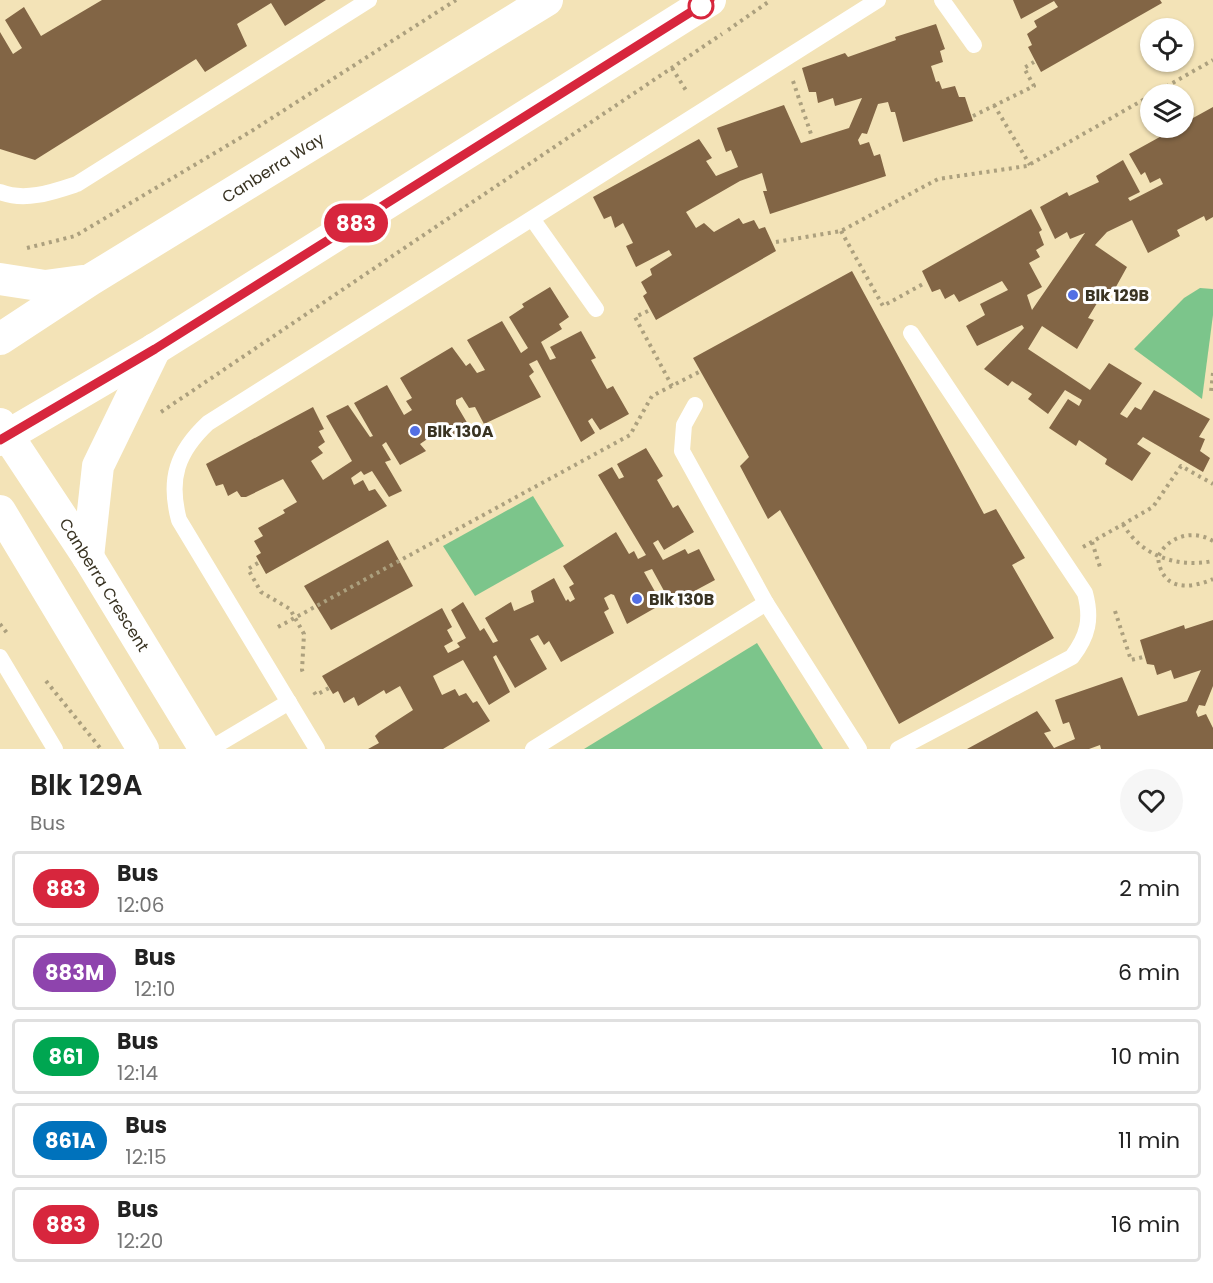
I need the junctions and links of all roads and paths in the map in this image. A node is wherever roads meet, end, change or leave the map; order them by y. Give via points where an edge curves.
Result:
1 (369, 0) edge
2 (456, 0) edge
3 (547, 0) edge
4 (710, 0) edge
5 (771, 0) edge
6 (878, 0) edge
7 (942, 0) edge
8 (974, 45) dead end
9 (1213, 60) edge
10 (1034, 62) dead end
11 (778, 64) junction
12 (1171, 84) edge
13 (1140, 102) edge
14 (994, 105) junction
15 (973, 116) dead end
16 (812, 137) dead end
17 (1030, 165) junction
18 (0, 192) edge
19 (533, 220) junction
20 (841, 231) junction
21 (776, 242) dead end
22 (22, 248) dead end
23 (0, 279) edge
24 (90, 280) junction
25 (923, 284) dead end
26 (596, 309) dead end
27 (648, 311) dead end
28 (911, 333) dead end
29 (0, 339) edge
30 (155, 349) junction
31 (699, 372) dead end
32 (1213, 373) edge
33 (672, 386) junction
34 (1213, 394) edge
35 (695, 405) dead end
36 (153, 420) dead end
37 (2, 433) edge
38 (1213, 484) edge
39 (0, 511) edge
40 (1123, 524) junction
41 (1213, 541) edge
42 (88, 557) junction
43 (1158, 557) junction
44 (0, 558) edge
45 (1062, 560) junction
46 (1213, 561) edge
47 (258, 563) dead end
48 (1213, 579) edge
49 (42, 583) junction
50 (766, 603) junction
51 (295, 618) junction
52 (0, 624) edge
53 (278, 627) dead end
54 (15, 642) dead end
55 (0, 657) edge
56 (44, 678) dead end
57 (307, 679) dead end
58 (311, 687) dead end
59 (328, 688) dead end
60 (289, 702) junction
61 (55, 749) edge
62 (102, 749) edge
63 (143, 749) edge
64 (205, 749) edge
65 (210, 749) edge
66 (317, 749) edge
67 (533, 749) edge
68 (859, 749) edge
69 (898, 749) edge

1 - 18 lane via 77,184 24,196
2 - 22 path via 250,132 75,236
3 - 24 street, Canberra Way
4 - 30 street
5 - 36 path
6 - 11 lane
7 - 8 lane
9 - 12 path
10 - 14 path via 1024,68 1034,86
11 - 16 path via 794,82
11 - 19 lane
13 - 17 path
14 - 15 path
14 - 17 path
17 - 20 path via 938,179
19 - 26 lane
19 - 60 lane via 208,423 186,448 176,468 173,497 179,520
20 - 21 path
20 - 25 path via 883,306
23 - 24 street via 45,286
24 - 29 street, Canberra Way
27 - 33 path via 635,317
28 - 45 lane
30 - 37 street
30 - 42 street via 98,466
31 - 33 path
32 - 34 path
33 - 51 path via 652,396 630,435
35 - 50 lane via 684,425 682,451
37 - 42 street, Canberra Crescent
38 - 40 path via 1181,466 1153,507
39 - 49 street
40 - 43 path via 1140,547
40 - 45 path
41 - 43 path via 1200,535 1184,535 1169,542
42 - 64 street, Canberra Crescent
43 - 46 path via 1178,562
43 - 48 path via 1161,572 1173,583 1199,585
44 - 49 street
45 - 69 lane via 1084,593 1089,609 1084,641 1072,657
47 - 51 path via 248,569 261,592 290,609
49 - 63 street
50 - 67 lane
50 - 68 lane
51 - 53 path
51 - 57 path via 304,634 302,670
52 - 54 path
55 - 61 lane
56 - 62 path
58 - 59 path via 316,695
60 - 65 lane
60 - 66 lane

